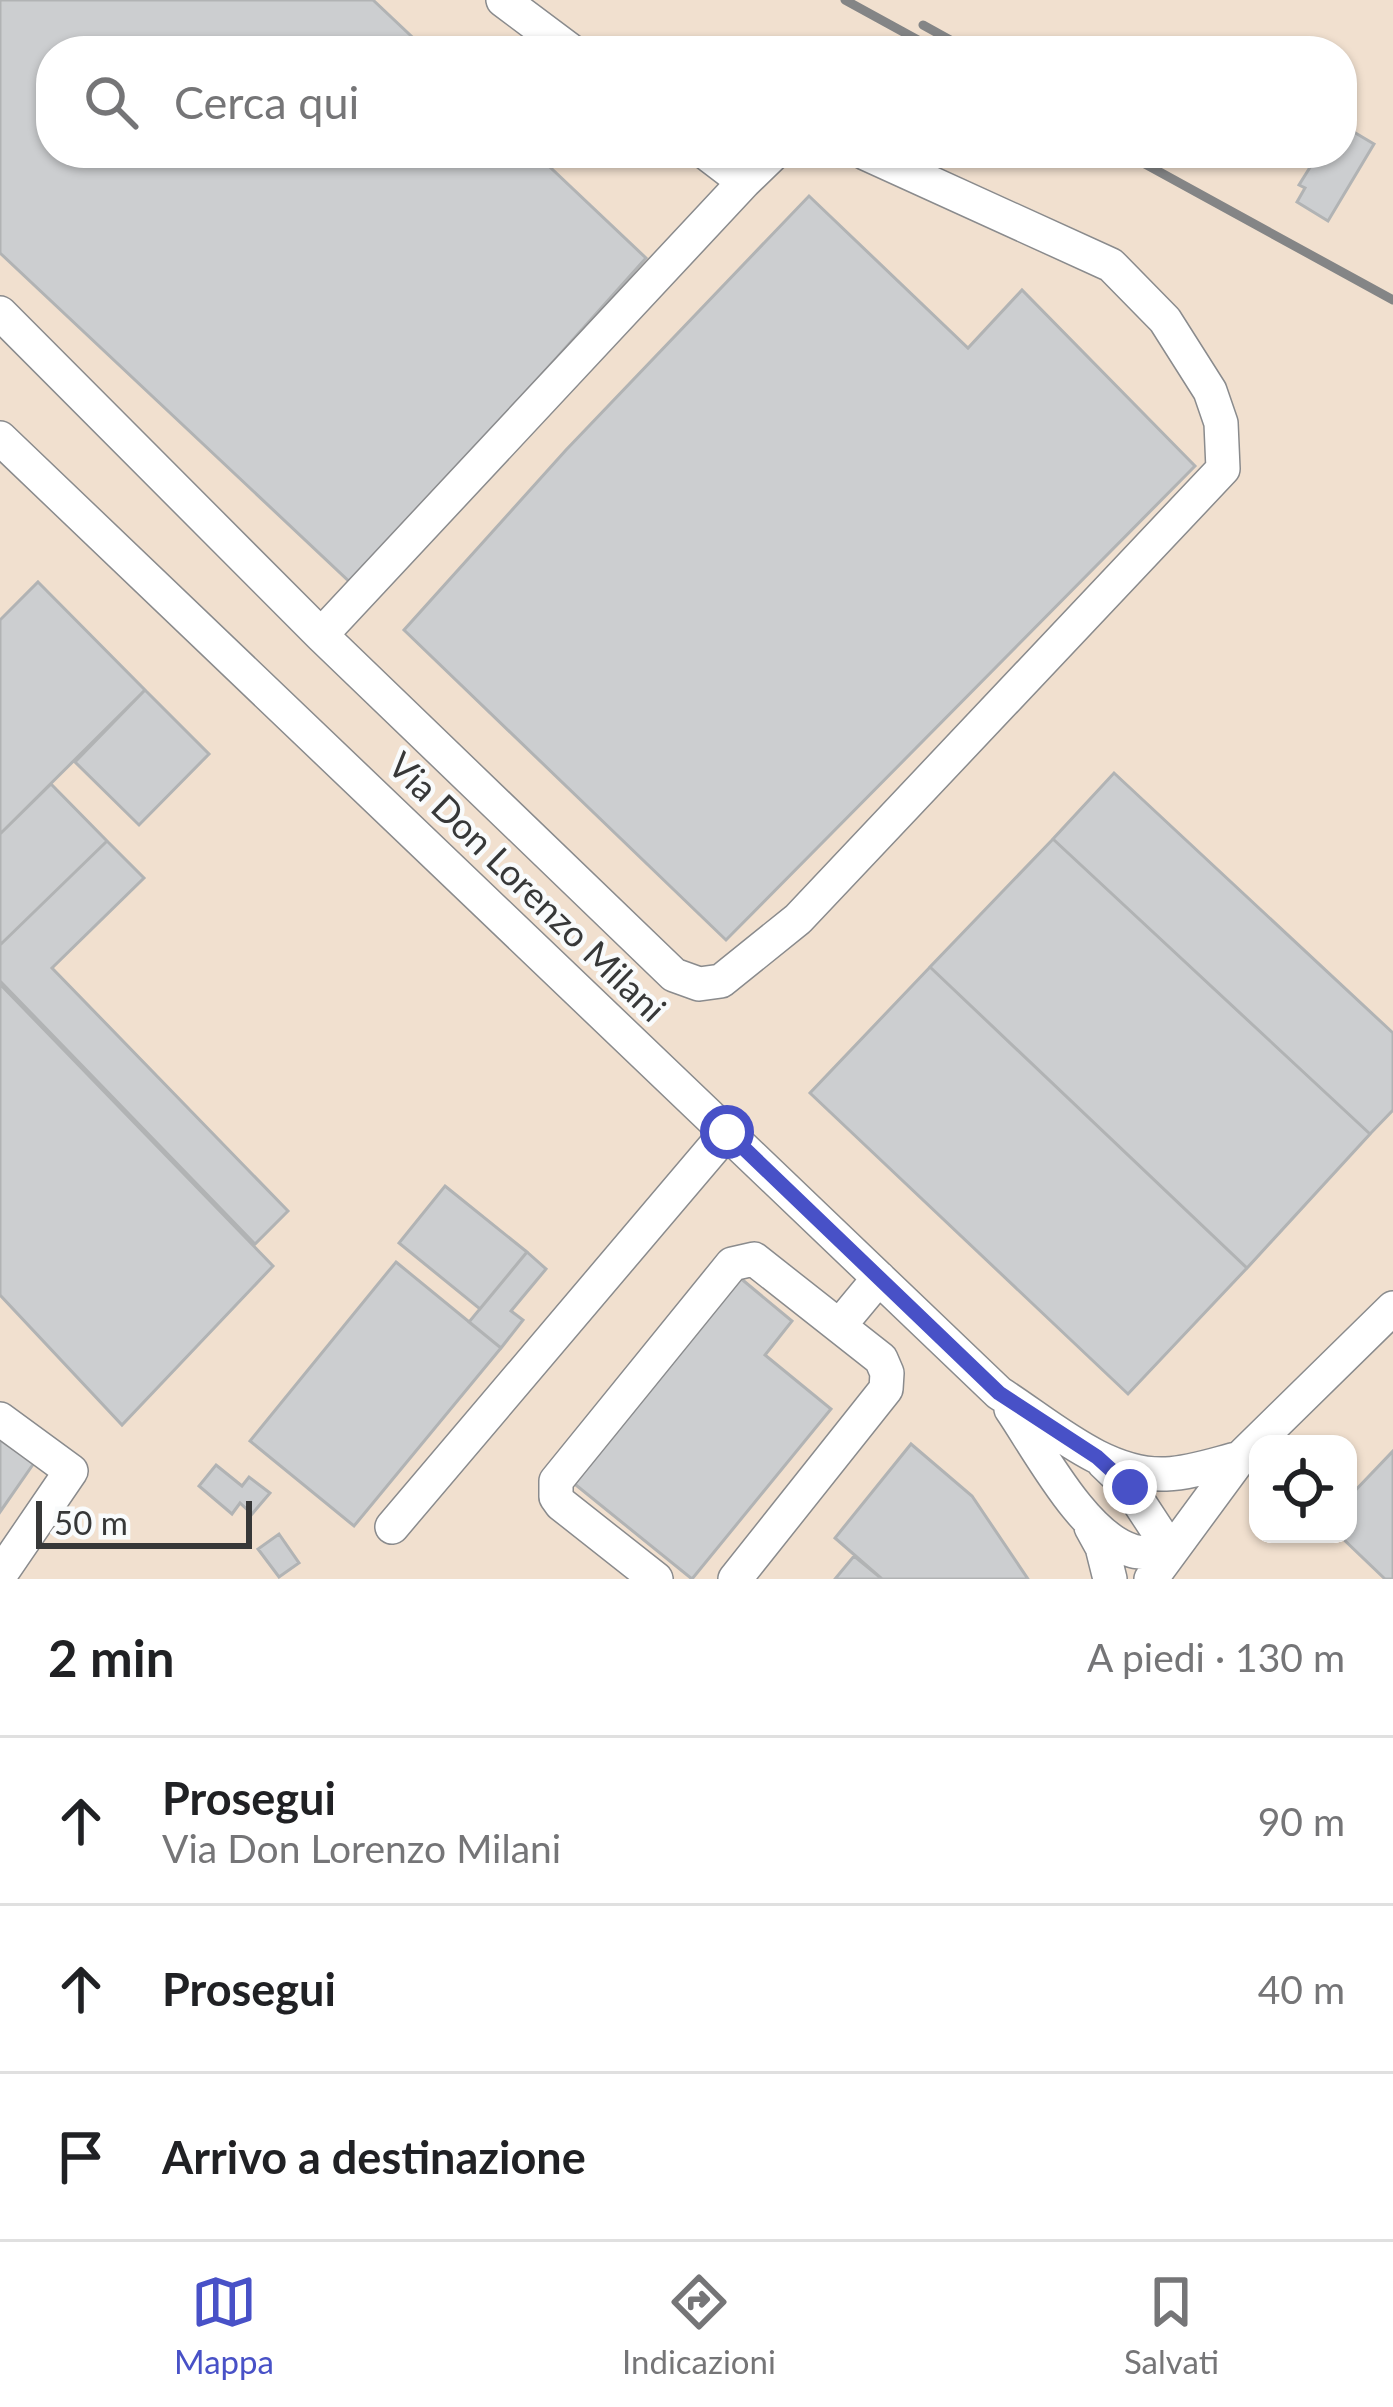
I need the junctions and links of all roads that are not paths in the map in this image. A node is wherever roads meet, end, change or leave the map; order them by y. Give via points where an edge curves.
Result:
1 (503, 0) edge
2 (551, 36) edge
3 (726, 168) edge
4 (758, 168) edge
5 (898, 168) edge
6 (744, 182) junction
7 (0, 314) edge
8 (0, 438) edge
9 (321, 635) junction
10 (727, 1132) junction
11 (879, 1278) junction
12 (1393, 1308) edge
13 (840, 1325) junction
14 (999, 1393) junction
15 (0, 1419) edge
16 (1097, 1457) junction
17 (1240, 1458) junction
18 (1084, 1515) junction
19 (392, 1527) dead end
20 (1161, 1565) edge
21 (0, 1575) edge
22 (656, 1579) edge
23 (735, 1579) edge
24 (1110, 1579) edge

1 - 2 street
3 - 6 street
4 - 6 street
5 - 9 street via 1111,265 1165,320 1210,392 1223,469 798,919 721,981 674,975
6 - 9 street
7 - 9 street
8 - 10 street, Via Don Lorenzo Milani
10 - 11 street, Via Don Lorenzo Milani
10 - 19 street
11 - 13 street
11 - 14 street, Via Don Lorenzo Milani
12 - 17 street
13 - 22 street via 763,1262 732,1264 556,1481 561,1504
13 - 23 street via 880,1359 886,1390
14 - 16 street
14 - 18 street
15 - 21 street via 71,1471
16 - 17 street via 1165,1474
16 - 20 street via 1130,1487
17 - 20 street
18 - 20 street via 1112,1542
18 - 24 street

